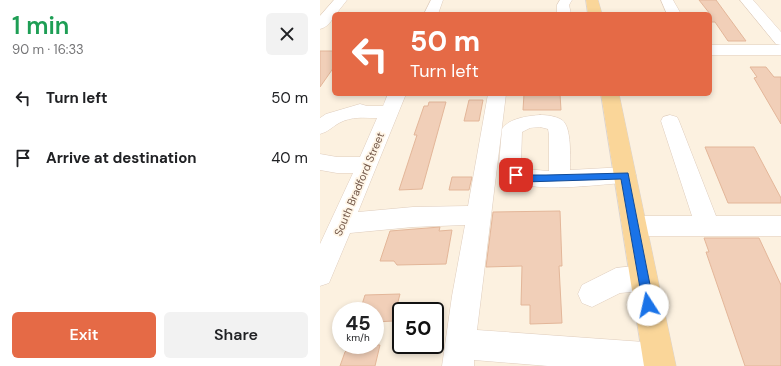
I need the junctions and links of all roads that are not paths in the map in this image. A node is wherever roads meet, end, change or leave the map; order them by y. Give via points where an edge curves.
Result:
1 (341, 0) edge
2 (437, 0) edge
3 (566, 0) edge
4 (592, 0) edge
5 (667, 0) edge
6 (746, 0) edge
7 (432, 12) edge
8 (564, 12) edge
9 (595, 12) edge
10 (673, 12) edge
11 (320, 25) edge
12 (781, 41) edge
13 (712, 50) edge
14 (781, 50) edge
15 (497, 96) edge
16 (610, 96) edge
17 (363, 102) edge
18 (393, 103) edge
19 (670, 121) dead end
20 (320, 128) edge
21 (320, 162) edge
22 (366, 165) junction
23 (625, 175) junction
24 (560, 178) dead end
25 (479, 214) junction
26 (341, 224) junction
27 (634, 226) junction
28 (708, 226) junction
29 (781, 226) edge
30 (323, 260) edge
31 (643, 278) junction
32 (592, 294) dead end
33 (459, 355) edge
34 (659, 362) edge

1 - 11 street
2 - 7 street
3 - 8 street via 563,5
4 - 9 main road
5 - 10 street
6 - 12 street
13 - 14 street
15 - 25 street
16 - 23 main road
17 - 18 street via 367,112
17 - 20 street
18 - 22 street, South Bradford Street
19 - 28 street
21 - 22 street
22 - 26 street, South Bradford Street
23 - 24 street
23 - 27 main road
25 - 26 street
25 - 33 street
26 - 30 street, South Bradford Street
27 - 28 street
27 - 31 main road
28 - 29 street
31 - 32 street via 616,281
31 - 34 main road
33 - 34 street

